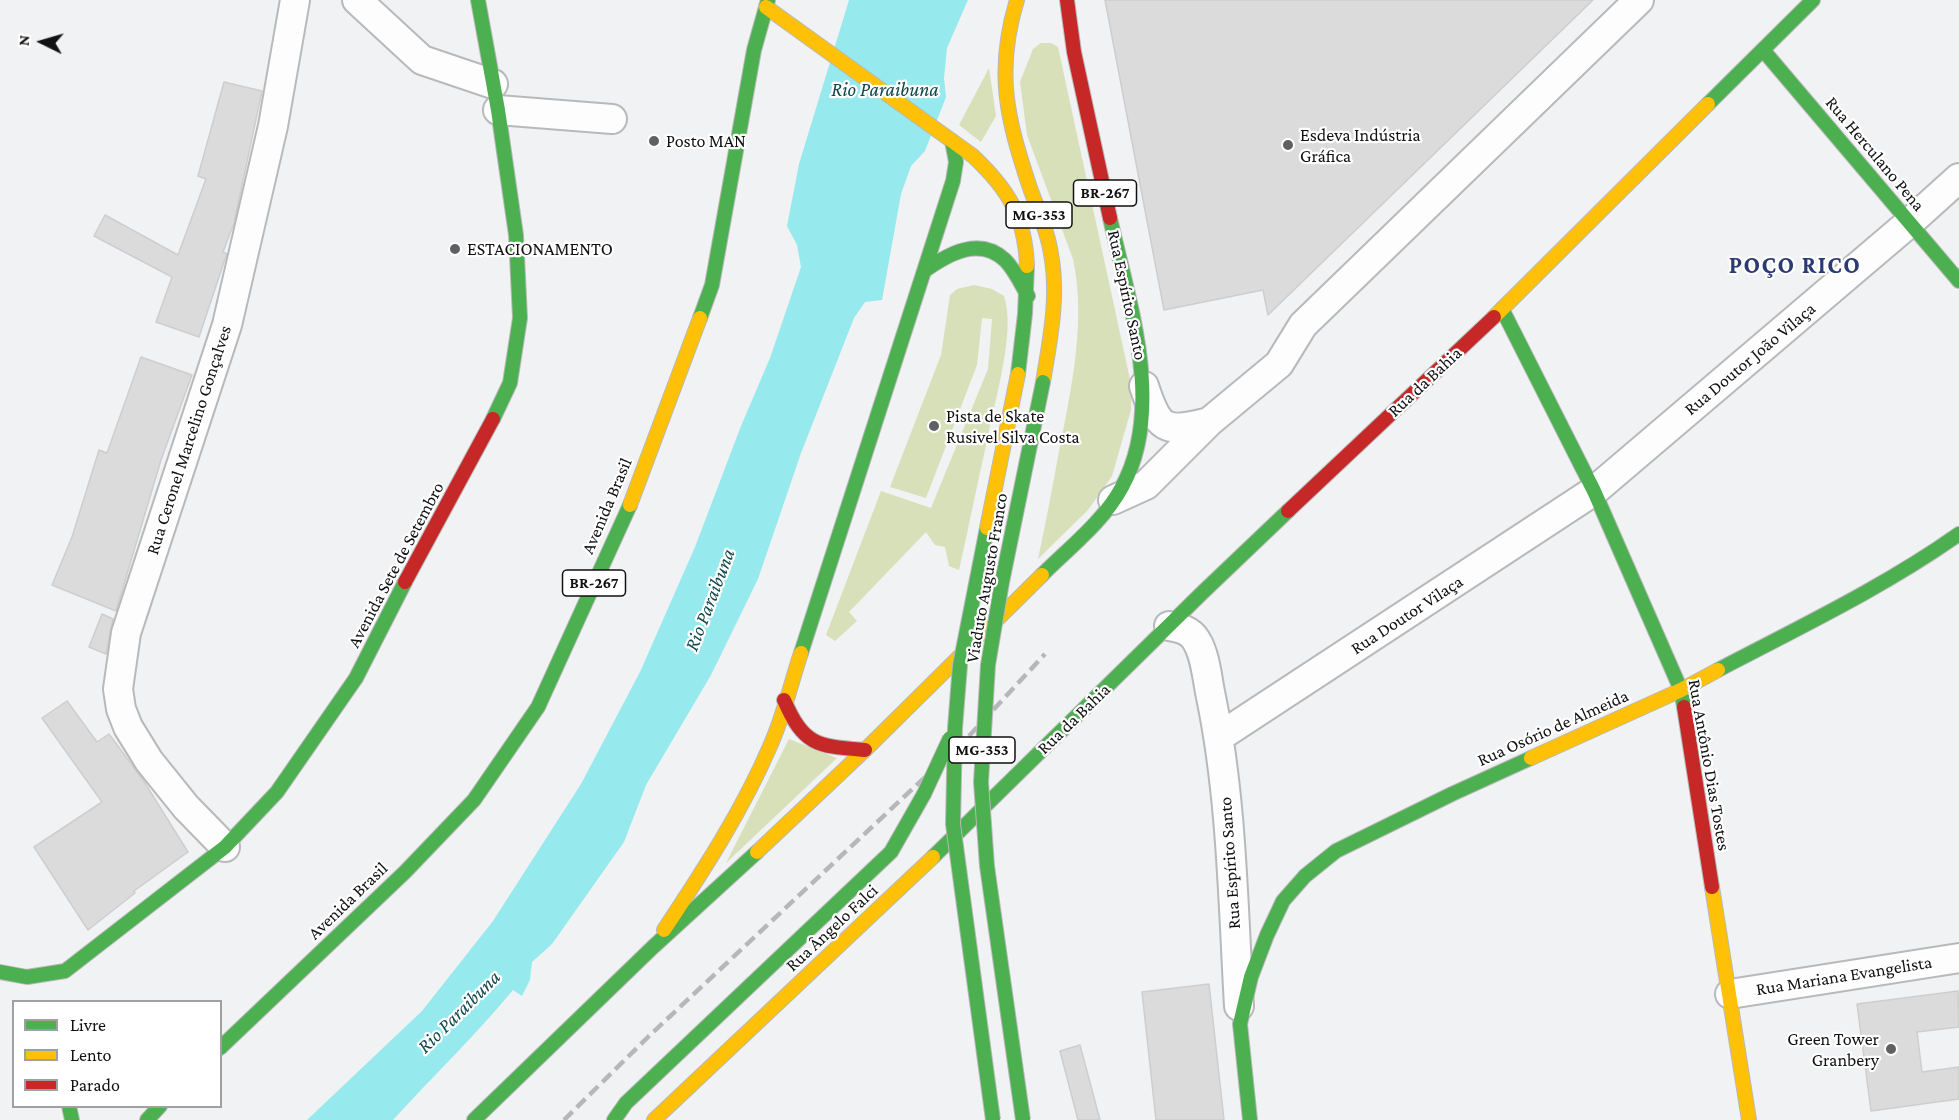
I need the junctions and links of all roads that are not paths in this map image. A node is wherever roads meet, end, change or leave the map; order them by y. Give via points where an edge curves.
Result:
1 (295, 0) edge
2 (357, 0) edge
3 (478, 0) edge
4 (1017, 0) edge
5 (1067, 0) edge
6 (1639, 0) edge
7 (1813, 0) edge
8 (764, 2) edge
9 (1763, 50) junction
10 (496, 97) junction
11 (612, 119) dead end
12 (952, 141) junction
13 (1959, 178) edge
14 (1909, 223) junction
15 (924, 271) junction
16 (1959, 281) edge
17 (1028, 296) junction
18 (1502, 309) junction
19 (1143, 386) junction
20 (1209, 422) junction
21 (1594, 491) junction
22 (1109, 506) junction
23 (1959, 534) edge
24 (1169, 626) junction
25 (1681, 690) junction
26 (784, 700) junction
27 (955, 728) junction
28 (1219, 737) junction
29 (865, 750) junction
30 (1031, 760) joint
31 (225, 847) junction
32 (653, 947) junction
33 (1959, 958) edge
34 (0, 972) edge
35 (1730, 994) junction
36 (1240, 1023) junction
37 (222, 1046) edge
38 (159, 1108) edge
39 (147, 1120) edge
40 (474, 1120) edge
41 (614, 1120) edge
42 (654, 1120) edge
43 (993, 1120) edge
44 (1023, 1120) edge
45 (1250, 1120) edge
46 (1749, 1120) edge

1 - 31 street, Rua Ceronel Marcelino Gonçalves via 273,126 227,325 126,633 118,689 128,727 149,761
2 - 10 street via 422,60
3 - 10 main road, Avenida Sete de Setembro
4 - 44 main road, Viaduto Augusto Franco / MG-353, bridge via 1004,50 1004,86 1015,140 1045,232 1054,274 1054,306 988,665 981,782 987,866
5 - 19 main road, Rua Espírito Santo / BR-267 via 1074,52 1142,365
6 - 20 street via 1303,325 1279,364
7 - 9 main road, Rua da Bahia
8 - 12 main road, Viaduto Augusto Franco via 807,38
8 - 37 main road, Avenida Brasil / BR-267 via 709,293 628,508 538,706 466,808 405,872
9 - 14 main road, Rua Herculano Pena
9 - 18 main road, Rua da Bahia
10 - 11 street
10 - 31 main road, Avenida Sete de Setembro via 516,235 520,318 510,383 356,678 277,792
12 - 15 main road via 956,162 953,181
12 - 17 main road, Viaduto Augusto Franco via 991,169 1011,202 1028,257
13 - 14 street, Rua Doutor João Vilaça
14 - 16 main road, Rua Herculano Pena
14 - 21 street, Rua Doutor João Vilaça
15 - 17 main road via 960,250 990,250 1004,258
15 - 26 main road
17 - 27 main road, Viaduto Augusto Franco, bridge via 1018,374 960,665
18 - 21 main road, Rua Antônio Dias Tostes
18 - 24 main road, Rua da Bahia
19 - 20 street via 1157,420 1170,428
19 - 22 main road, Rua Espírito Santo / BR-267 via 1137,441 1122,487
20 - 22 street via 1146,485
21 - 25 main road, Rua Antônio Dias Tostes
21 - 28 street, Rua Doutor Vilaça
22 - 29 main road, BR-267
23 - 25 main road, Rua Osório de Almeida via 1878,585
24 - 28 street, Rua Espírito Santo via 1189,632 1196,640
24 - 30 main road, Rua da Bahia
25 - 35 main road, Rua Antônio Dias Tostes
25 - 36 main road, Rua Osório de Almeida via 1336,851 1305,876 1283,901 1251,977
26 - 29 main road via 797,727 808,738 829,747
26 - 32 main road via 772,742 755,780
27 - 41 main road, bridge via 891,852 626,1103
27 - 43 main road, Viaduto Augusto Franco, bridge via 953,824
28 - 36 street, Rua Espírito Santo via 1230,839
29 - 32 main road, BR-267
30 - 42 main road, Rua Ângelo Falci
31 - 34 main road, Avenida Sete de Setembro via 65,971 48,979
32 - 40 main road, BR-267
33 - 35 street, Rua Mariana Evangelista
35 - 46 main road, Rua Antônio Dias Tostes
36 - 45 main road, Rua Espírito Santo
38 - 39 main road

